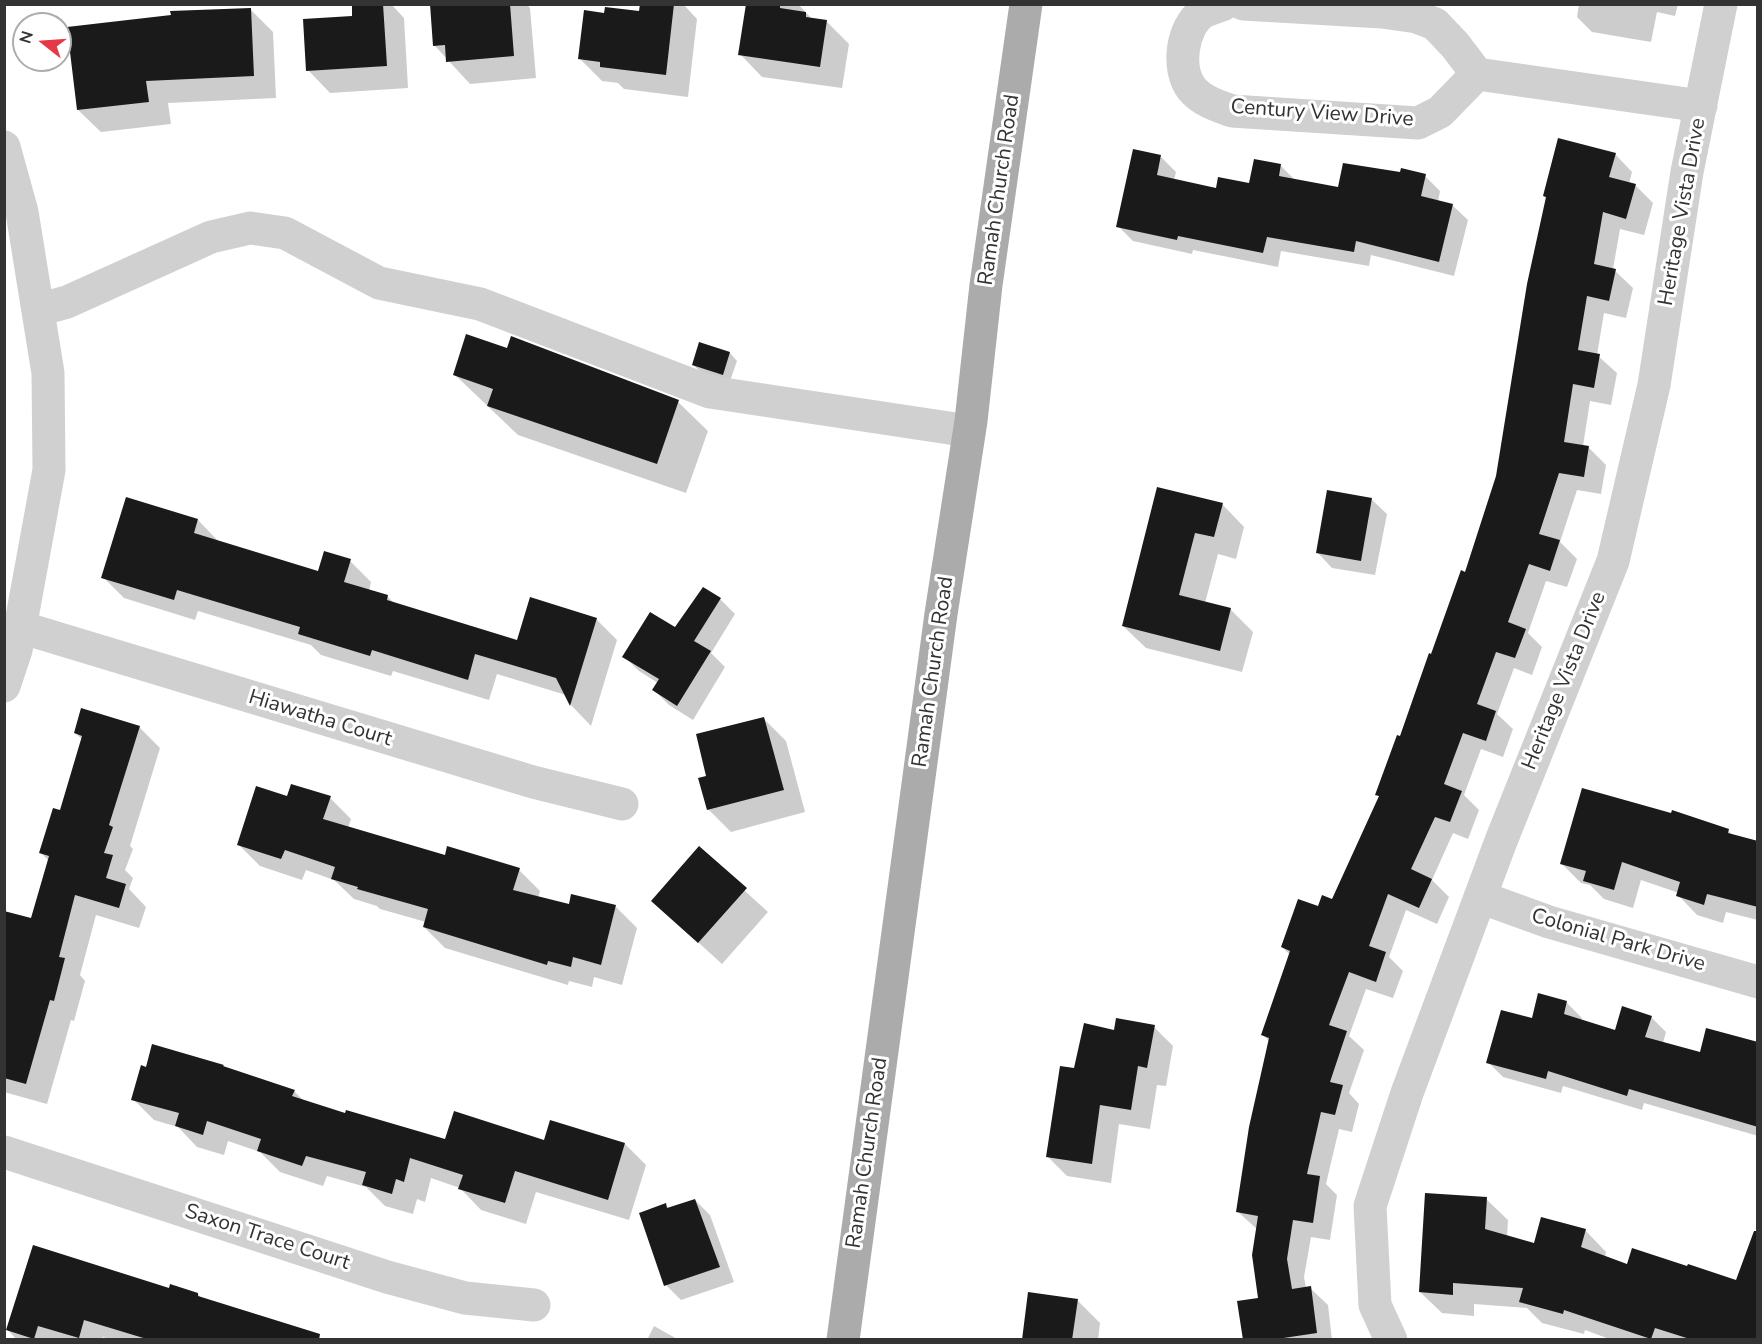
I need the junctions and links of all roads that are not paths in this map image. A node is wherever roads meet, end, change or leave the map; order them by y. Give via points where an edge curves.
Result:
1 (1026, 4) edge
2 (1224, 4) edge
3 (1243, 4) edge
4 (1721, 4) edge
5 (1477, 74) junction
6 (1701, 105) junction
7 (4, 147) edge
8 (38, 309) junction
9 (969, 432) junction
10 (20, 627) junction
11 (4, 686) edge
12 (622, 804) dead end
13 (1480, 897) junction
14 (1758, 982) edge
15 (4, 1152) edge
16 (534, 1305) dead end
17 (843, 1340) edge
18 (1391, 1340) edge

1 - 9 main road, Ramah Church Road
2 - 5 street, Century View Drive via 1202,13 1186,34 1182,57 1185,78 1192,90 1210,103 1232,111 1418,123 1440,112
3 - 5 street via 1416,17 1435,24
4 - 6 street, Heritage Vista Drive
5 - 6 street
6 - 13 street, Heritage Vista Drive via 1654,385 1612,561
7 - 8 street via 22,212
8 - 9 street via 67,302 211,237 250,228 285,233 379,284 480,304 710,392
8 - 10 street via 48,373 49,470
9 - 17 main road, Ramah Church Road
10 - 11 street
10 - 12 street, Hiawatha Court via 511,775
13 - 14 street, Colonial Park Drive via 1549,922
13 - 18 street, Heritage Vista Drive via 1407,1093 1370,1206 1375,1305
15 - 16 street, Saxon Trace Court via 387,1277 465,1298

